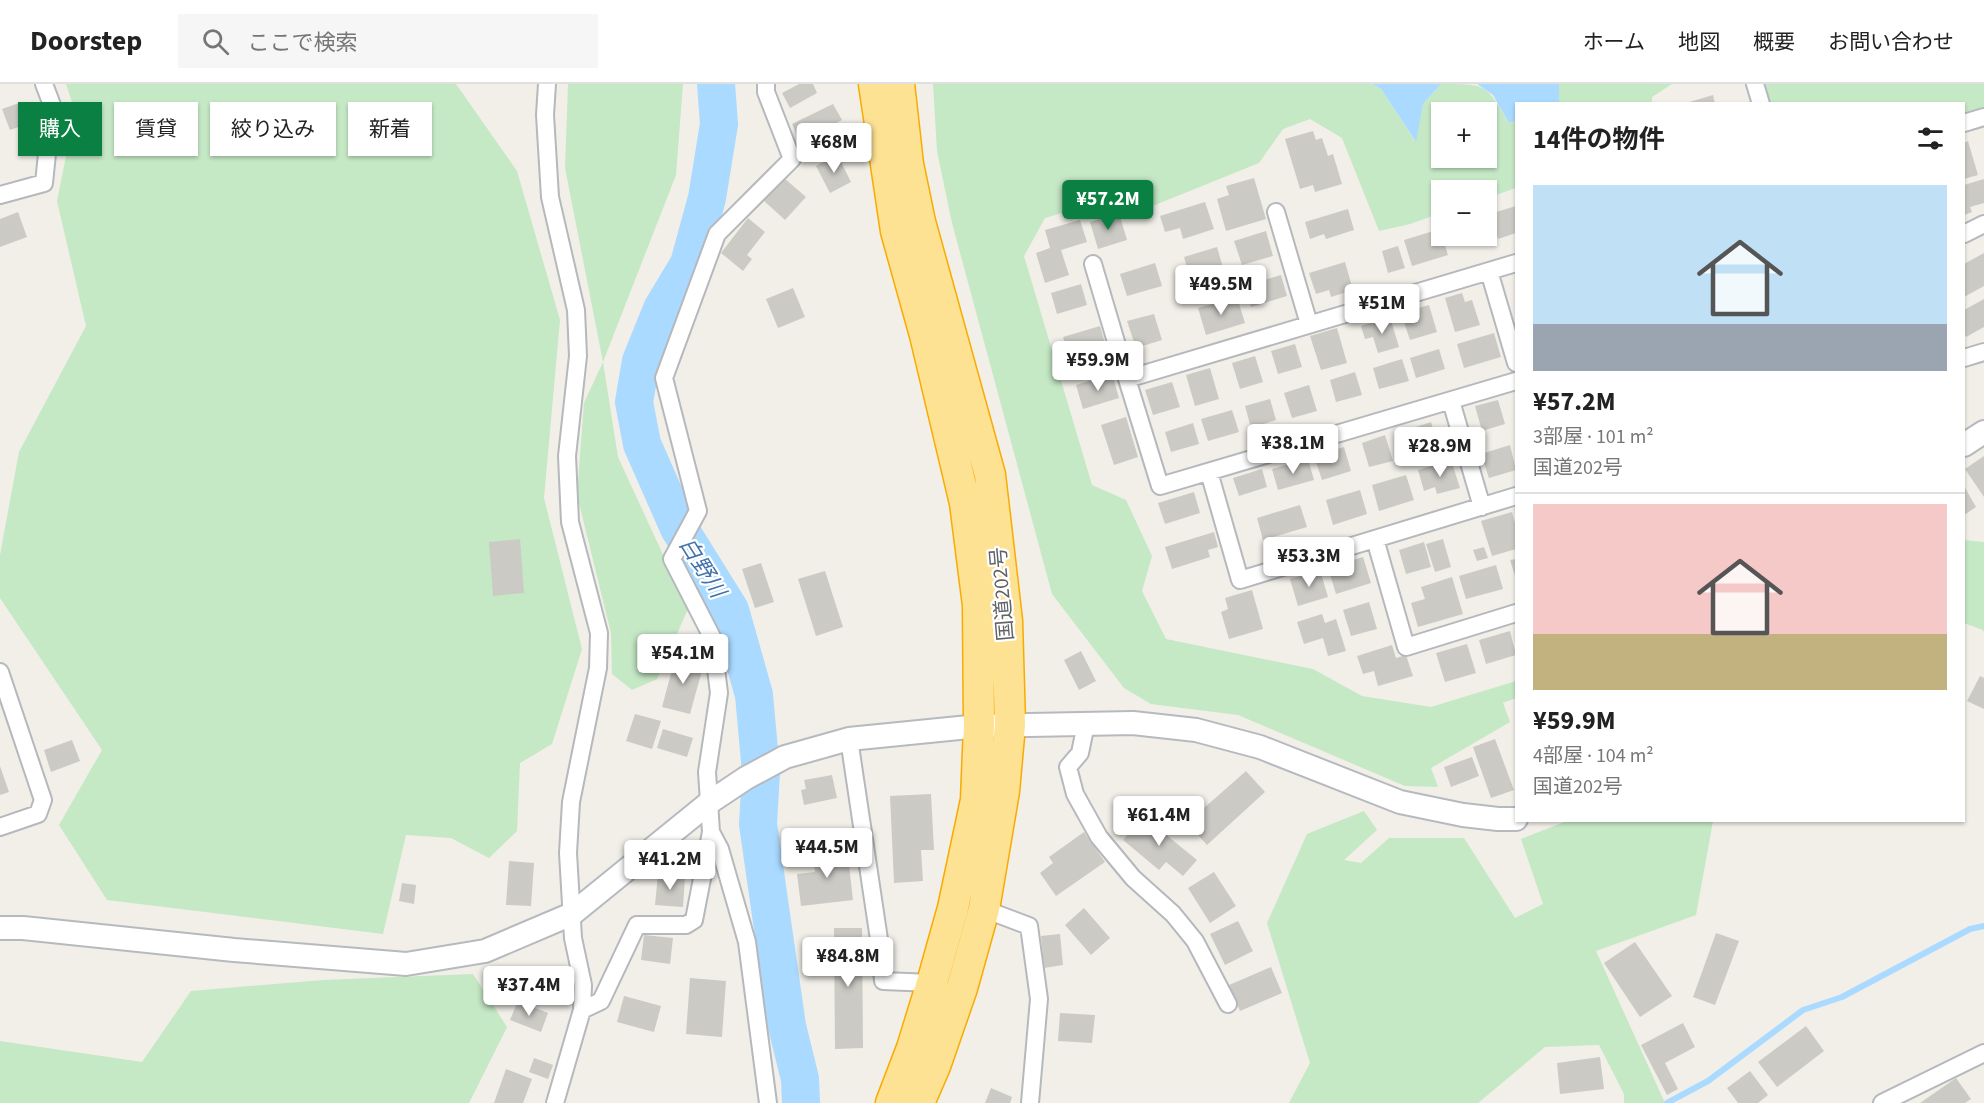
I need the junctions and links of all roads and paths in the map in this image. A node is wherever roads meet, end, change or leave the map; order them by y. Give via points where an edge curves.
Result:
1 (44, 84) edge
2 (547, 84) edge
3 (766, 84) edge
4 (874, 84) edge
5 (899, 84) edge
6 (1755, 84) edge
7 (1760, 102) edge
8 (1984, 117) edge
9 (1965, 123) edge
10 (0, 195) edge
11 (1276, 213) dead end
12 (1984, 224) edge
13 (1965, 234) edge
14 (1515, 263) edge
15 (1093, 264) dead end
16 (1489, 272) junction
17 (1309, 324) junction
18 (1984, 352) edge
19 (1965, 358) edge
20 (1515, 360) edge
21 (1127, 379) junction
22 (1515, 381) edge
23 (1451, 401) junction
24 (1984, 432) edge
25 (1965, 444) edge
26 (1209, 472) junction
27 (1515, 496) edge
28 (1482, 507) junction
29 (1375, 539) junction
30 (1515, 613) edge
31 (0, 672) edge
32 (4, 701) edge
33 (1086, 724) junction
34 (1010, 725) junction
35 (979, 726) junction
36 (849, 739) junction
37 (710, 802) junction
38 (1515, 819) edge
39 (0, 827) edge
40 (711, 832) junction
41 (984, 909) junction
42 (572, 914) junction
43 (0, 928) edge
44 (932, 983) junction
45 (1228, 1004) dead end
46 (582, 1010) junction
47 (1984, 1053) edge
48 (555, 1103) edge
49 (768, 1103) edge
50 (891, 1103) edge
51 (919, 1103) edge
52 (1030, 1103) edge
53 (1882, 1103) edge

1 - 10 street via 52,105 44,183
2 - 42 street via 550,197 576,310 578,356 567,456 570,522 599,633 598,669 571,802 568,853
3 - 37 street via 792,159 717,234 664,378 698,512 672,559 712,636 719,693 707,772
4 - 35 highway, 国道202号 via 896,231 965,502 978,606
5 - 34 highway, 国道202号 via 908,164 920,222 990,475 1007,621
6 - 7 street
8 - 9 street
11 - 17 street
12 - 13 street
14 - 16 street
15 - 21 street
16 - 17 street
16 - 20 street
17 - 21 street
18 - 19 street
21 - 26 street via 1160,486
22 - 23 street
23 - 26 street
23 - 28 street
24 - 25 street
26 - 29 street via 1240,580
27 - 28 street
28 - 29 street
29 - 30 street via 1406,647
31 - 32 street
32 - 39 street via 43,800 38,814
33 - 34 street
33 - 38 street via 1133,723 1196,730 1260,747 1400,802 1463,815
33 - 45 street via 1080,753 1068,767 1075,794 1099,837 1195,941
34 - 35 street
34 - 41 highway, 国道202号 via 1004,791
35 - 36 street
35 - 44 highway, 国道202号 via 976,800
36 - 37 street via 785,757
36 - 44 street via 883,981
37 - 40 street
37 - 42 street
40 - 46 street via 694,920 686,925 637,925 601,1001
40 - 49 street via 720,849 747,942
41 - 51 highway, 国道202号 via 962,988
41 - 52 street via 1029,926 1039,999
42 - 43 street via 485,951 406,964
42 - 46 street via 583,985
44 - 50 highway, 国道202号
46 - 48 street
47 - 53 street

